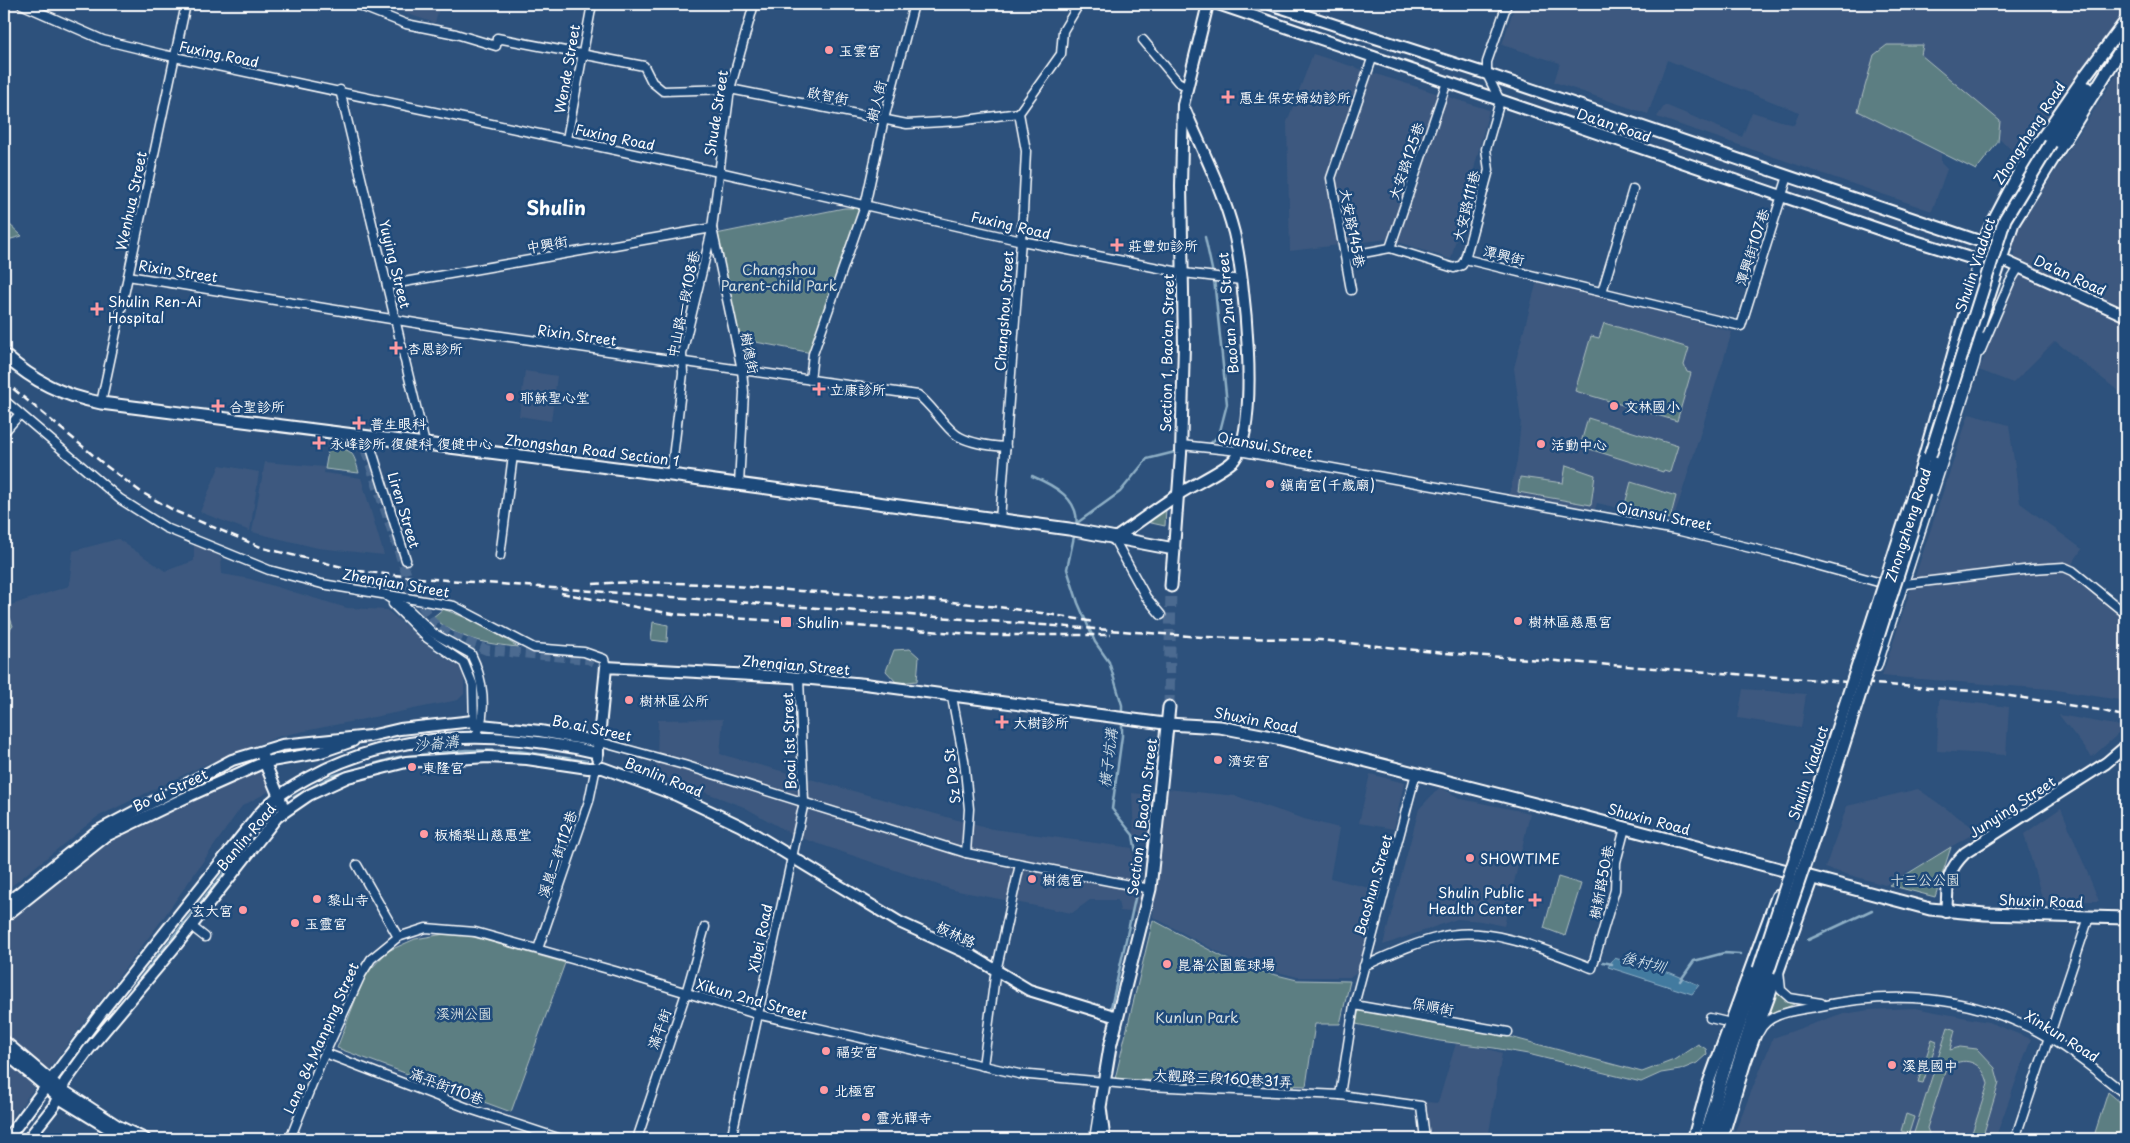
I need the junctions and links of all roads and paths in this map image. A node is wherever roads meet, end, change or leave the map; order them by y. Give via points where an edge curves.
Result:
1 (21, 4) edge
2 (186, 4) edge
3 (356, 4) edge
4 (592, 4) edge
5 (754, 4) edge
6 (914, 4) edge
7 (1080, 4) edge
8 (1208, 4) edge
9 (1218, 4) edge
10 (1270, 4) edge
11 (1507, 4) edge
12 (2126, 21) edge
13 (2126, 27) edge
14 (2126, 34) edge
15 (1143, 40) dead end
16 (2126, 41) edge
17 (2114, 49) junction
18 (582, 56) junction
19 (1373, 56) junction
20 (175, 57) junction
21 (1488, 74) junction
22 (1447, 82) junction
23 (1186, 86) junction
24 (730, 89) junction
25 (340, 90) junction
26 (1500, 101) junction
27 (1183, 105) junction
28 (1019, 113) junction
29 (884, 119) junction
30 (567, 140) junction
31 (720, 172) junction
32 (1788, 176) junction
33 (1633, 189) dead end
34 (1782, 196) junction
35 (865, 206) junction
36 (712, 228) junction
37 (1022, 241) junction
38 (1985, 242) junction
39 (1390, 248) junction
40 (1347, 256) junction
41 (1465, 259) junction
42 (2003, 260) junction
43 (1980, 261) junction
44 (2019, 267) junction
45 (1184, 273) junction
46 (128, 276) junction
47 (1241, 280) junction
48 (387, 285) junction
49 (1351, 290) dead end
50 (1602, 292) junction
51 (1986, 308) junction
52 (2126, 316) edge
53 (396, 320) junction
54 (1740, 326) joint
55 (1959, 329) joint
56 (4, 355) edge
57 (682, 363) junction
58 (1975, 363) junction
59 (742, 370) junction
60 (810, 380) junction
61 (4, 400) edge
62 (101, 403) junction
63 (20, 414) junction
64 (4, 432) edge
65 (368, 438) junction
66 (425, 444) junction
67 (1006, 446) junction
68 (1181, 450) junction
69 (1239, 452) junction
70 (513, 455) junction
71 (670, 474) junction
72 (739, 484) junction
73 (1919, 492) junction
74 (1178, 494) junction
75 (1000, 520) junction
76 (1114, 539) junction
77 (1174, 548) junction
78 (500, 556) dead end
79 (406, 560) dead end
80 (1905, 584) junction
81 (1171, 586) tunnel mouth
82 (384, 595) junction
83 (2126, 614) edge
84 (1161, 615) dead end
85 (606, 667) junction
86 (1877, 667) dead end
87 (799, 678) junction
88 (952, 697) junction
89 (1169, 708) tunnel mouth
90 (477, 723) junction
91 (1168, 724) junction
92 (370, 736) junction
93 (476, 736) junction
94 (600, 742) junction
95 (2126, 746) edge
96 (260, 751) junction
97 (598, 753) junction
98 (265, 762) junction
99 (596, 766) junction
100 (1416, 773) junction
101 (279, 795) junction
102 (804, 802) junction
103 (285, 811) junction
104 (1625, 828) junction
105 (966, 853) junction
106 (790, 857) junction
107 (357, 864) dead end
108 (1020, 864) junction
109 (1786, 872) junction
110 (1812, 879) junction
111 (1148, 889) junction
112 (4, 905) edge
113 (1946, 912) junction
114 (4, 917) edge
115 (2089, 917) junction
116 (2126, 918) edge
117 (191, 926) junction
118 (704, 927) dead end
119 (205, 936) dead end
120 (398, 937) junction
121 (538, 949) junction
122 (1364, 966) junction
123 (996, 971) junction
124 (1769, 971) junction
125 (686, 993) junction
126 (1831, 1004) junction
127 (1354, 1005) junction
128 (756, 1014) junction
129 (1117, 1017) junction
130 (1710, 1018) dead end
131 (1731, 1023) junction
132 (1508, 1032) dead end
133 (2049, 1040) junction
134 (4, 1041) edge
135 (1754, 1043) junction
136 (4, 1052) edge
137 (325, 1053) junction
138 (983, 1066) junction
139 (1731, 1066) junction
140 (1104, 1081) junction
141 (48, 1084) junction
142 (1724, 1089) junction
143 (60, 1094) junction
144 (1340, 1095) junction
145 (2126, 1095) edge
146 (1703, 1103) junction
147 (1100, 1107) junction
148 (292, 1136) edge
149 (7, 1139) edge
150 (28, 1139) edge
151 (126, 1139) edge
152 (145, 1139) edge
153 (561, 1139) edge
154 (636, 1139) edge
155 (731, 1139) edge
156 (1094, 1139) edge
157 (1104, 1139) edge
158 (1424, 1139) edge
159 (1693, 1139) edge
160 (1704, 1139) edge
161 (1715, 1139) edge
162 (1722, 1139) edge
163 (2014, 1139) edge

1 - 20 street, Fuxing Road via 103,40
2 - 20 street, Wenhua Street
3 - 18 street via 406,24 496,46 497,38
4 - 18 street, Wende Street
5 - 24 street, Shude Street
6 - 29 street, 樹人街
7 - 28 street via 1063,31 1061,54
8 - 23 street, Section 1, Bao'an Street
9 - 19 street, Da'an Road
10 - 21 street, Da'an Road
11 - 21 street via 1487,62
12 - 38 main road, Zhongzheng Road via 2021,169
13 - 17 main road
14 - 17 main road
15 - 23 street via 1178,82
16 - 42 main road via 2013,223
17 - 73 main road, Shulin Viaduct, bridge via 2005,219
18 - 24 street, 啟智街 via 644,66 652,82 663,91
18 - 30 street, Wende Street
19 - 22 street, Da'an Road
19 - 40 street, 大安路145巷 via 1331,178
20 - 25 street, Fuxing Road
20 - 46 street, Wenhua Street
21 - 26 street
21 - 32 street, Da'an Road
22 - 26 street, Da'an Road
22 - 39 street, 大安路125巷
23 - 27 street, Section 1, Bao'an Street
24 - 29 street, 啟智街
24 - 31 street, Shude Street
25 - 30 street, Fuxing Road
25 - 48 street, Yuying Street
26 - 34 street, Da'an Road
26 - 41 street, 大安路111巷 via 1486,149 1488,170
27 - 45 street, Section 1, Bao'an Street
27 - 47 street, Bao'an 2nd Street via 1222,197 1233,232
28 - 29 street, 啟智街 via 906,124
28 - 37 street, Changshou Street via 1026,151
29 - 35 street, 樹人街
30 - 31 street, Fuxing Road
31 - 35 street, Fuxing Road
31 - 36 street, Shude Street
32 - 34 street, 潭興街107巷
32 - 38 street, Da'an Road
33 - 50 street
34 - 43 street, Da'an Road
34 - 54 street, 潭興街107巷
35 - 37 street, Fuxing Road
35 - 60 street, 樹人街 via 813,354
36 - 48 street, 中興街
36 - 57 street, 中山路一段108巷
36 - 59 street, 樹德街
37 - 45 street, Fuxing Road
37 - 67 street, Changshou Street
38 - 42 street, Da'an Road
38 - 43 main road, Zhongzheng Road
39 - 40 street, 潭興街
39 - 41 street, 潭興街 via 1454,268 1462,265
40 - 49 street, 大安路145巷
41 - 50 street, 潭興街
42 - 43 street, Da'an Road
42 - 44 street, Da'an Road
42 - 51 main road
43 - 55 main road, Zhongzheng Road
44 - 52 street, Da'an Road
44 - 58 street
45 - 47 street, Fuxing Road
45 - 68 street, Section 1, Bao'an Street
46 - 53 street, Rixin Street
46 - 62 street, Wenhua Street
47 - 69 street, Bao'an 2nd Street via 1248,408
48 - 53 street, Yuying Street
50 - 54 street, 潭興街
51 - 58 street
51 - 73 main road, Shulin Viaduct
53 - 57 street, Rixin Street
53 - 66 street, Yuying Street
55 - 73 main road, Shulin Viaduct
56 - 62 main road, Zhongshan Road Section 1 via 43,384 62,393
57 - 59 street, Rixin Street
57 - 71 street, 中山路一段108巷
58 - 80 street, Zhongzheng Road
59 - 60 street, Rixin Street
59 - 72 street, 樹德街 via 744,392
60 - 67 street, Rixin Street via 918,394 959,437 990,446
61 - 63 street, Zhenqian Street
62 - 65 main road, Zhongshan Road Section 1
63 - 64 street
63 - 82 street, Zhenqian Street via 120,499 166,528 269,570
65 - 66 main road, Zhongshan Road Section 1
65 - 79 street, Liren Street
66 - 70 main road, Zhongshan Road Section 1
67 - 75 street, Changshou Street
68 - 69 street, Qiansui Street via 1196,446
68 - 74 street, Section 1, Bao'an Street
69 - 74 street via 1233,461
69 - 80 street, Qiansui Street via 1676,530 1756,548 1878,582
70 - 71 main road, Zhongshan Road Section 1
70 - 78 street
71 - 72 main road, Zhongshan Road Section 1
72 - 75 main road, Zhongshan Road Section 1
73 - 124 main road, Shulin Viaduct, bridge via 1818,825
74 - 76 street
74 - 77 street, Section 1, Bao'an Street
75 - 76 main road, Zhongshan Road Section 1 via 1074,529
76 - 77 main road, Zhongshan Road Section 1
76 - 84 street via 1146,597
77 - 81 main road, Section 1, Bao'an Street
80 - 83 street, Qiansui Street via 2064,567
80 - 86 street, Zhongzheng Road
82 - 85 street, Zhenqian Street via 454,606 534,648 584,652 604,659
82 - 90 street via 427,638 464,663 473,685
82 - 90 street via 407,608 452,646 471,654 481,683
85 - 87 street, Zhenqian Street
85 - 94 street
87 - 88 street, Zhenqian Street
87 - 102 street, Boai 1st Street
88 - 91 street, Zhenqian Street
88 - 105 street, Sz De St via 969,809
89 - 91 main road, Section 1, Bao'an Street
90 - 92 street, Bo ai Street via 400,729
90 - 93 street
90 - 94 street, Bo ai Street
91 - 100 main road, Shuxin Road via 1230,729
91 - 111 main road, Section 1, Bao'an Street
92 - 96 street, Bo ai Street via 299,742
92 - 98 street, Bo ai Street via 318,753
93 - 97 street, Bo ai Street
93 - 101 street, Bo ai Street via 407,742 361,754
94 - 97 street
94 - 102 street, Bo ai Street
95 - 113 street, Junying Street via 2106,763 1965,854 1950,873 1946,885
96 - 98 street
96 - 112 street, Bo ai Street via 232,760 117,818
97 - 99 street
98 - 101 street
98 - 114 street, Bo ai Street via 106,836
99 - 103 street, Banlin Road via 588,768 488,757 406,762 348,777 309,795
99 - 106 street, Banlin Road via 676,795 741,826
99 - 121 street, 溪崑二街112巷 via 589,801
100 - 104 main road, Shuxin Road
100 - 122 street, Baoshun Street
101 - 103 street
101 - 141 street, Banlin Road via 266,806 219,864
102 - 105 street, Bo ai Street
102 - 106 street, Xibei Road
103 - 117 street, Banlin Road via 276,818
104 - 109 main road, Shuxin Road
104 - 122 street, 樹新路50巷 via 1616,862 1615,890 1592,968 1507,939 1472,934 1441,936
105 - 108 street, Bo ai Street
106 - 123 street, 板林路 via 899,922 968,954
106 - 128 street, Xibei Road
107 - 120 street
108 - 111 street, Bo ai Street
108 - 123 street
109 - 110 main road, Shuxin Road
109 - 131 street
110 - 113 main road, Shuxin Road
110 - 124 street
111 - 129 main road, Section 1, Bao'an Street
113 - 115 main road, Shuxin Road
115 - 116 main road, Shuxin Road
115 - 133 street
117 - 119 street
117 - 143 street, Banlin Road via 89,1049
118 - 125 street, 滿平街
120 - 121 street, Xikun 2nd Street via 426,928 457,929
120 - 137 street, Lane 84,Manping Street via 371,960 361,975
121 - 125 street, Xikun 2nd Street
122 - 127 street, Baoshun Street
123 - 129 street, 板林路 via 1029,990
123 - 138 street
124 - 126 street, Xinkun Road via 1790,998
124 - 135 street
124 - 139 main road, Shulin Viaduct
125 - 128 street, Xikun 2nd Street
125 - 154 street, 滿平街
126 - 133 street, Xinkun Road via 1899,997 1978,1006 2021,1023
126 - 135 street, Xinkun Road via 1769,1020 1760,1029
127 - 132 street, 保順街
127 - 144 street, Baoshun Street
128 - 138 street, Xikun 2nd Street
128 - 155 street, Xibei Road
129 - 140 main road, Section 1, Bao'an Street
130 - 131 street
131 - 146 street
133 - 145 street, Xinkun Road
133 - 163 street
134 - 141 street
135 - 162 street
136 - 141 street
137 - 148 street, Lane 84,Manping Street
137 - 153 street, 滿平街110巷 via 473,1110
138 - 140 street, Xikun 2nd Street via 1018,1074
139 - 142 main road, Shulin Viaduct
139 - 146 street
139 - 161 street
140 - 144 street, 大觀路三段160巷31弄 via 1209,1090
140 - 147 main road, Section 1, Bao'an Street
141 - 143 street
141 - 149 street, Banlin Road
142 - 160 main road
142 - 161 main road
143 - 150 street, Banlin Road
143 - 151 street
143 - 152 street
144 - 158 street, 大觀路三段160巷31弄 via 1421,1106
146 - 159 street
147 - 156 street
147 - 157 main road, Section 1, Bao'an Street

